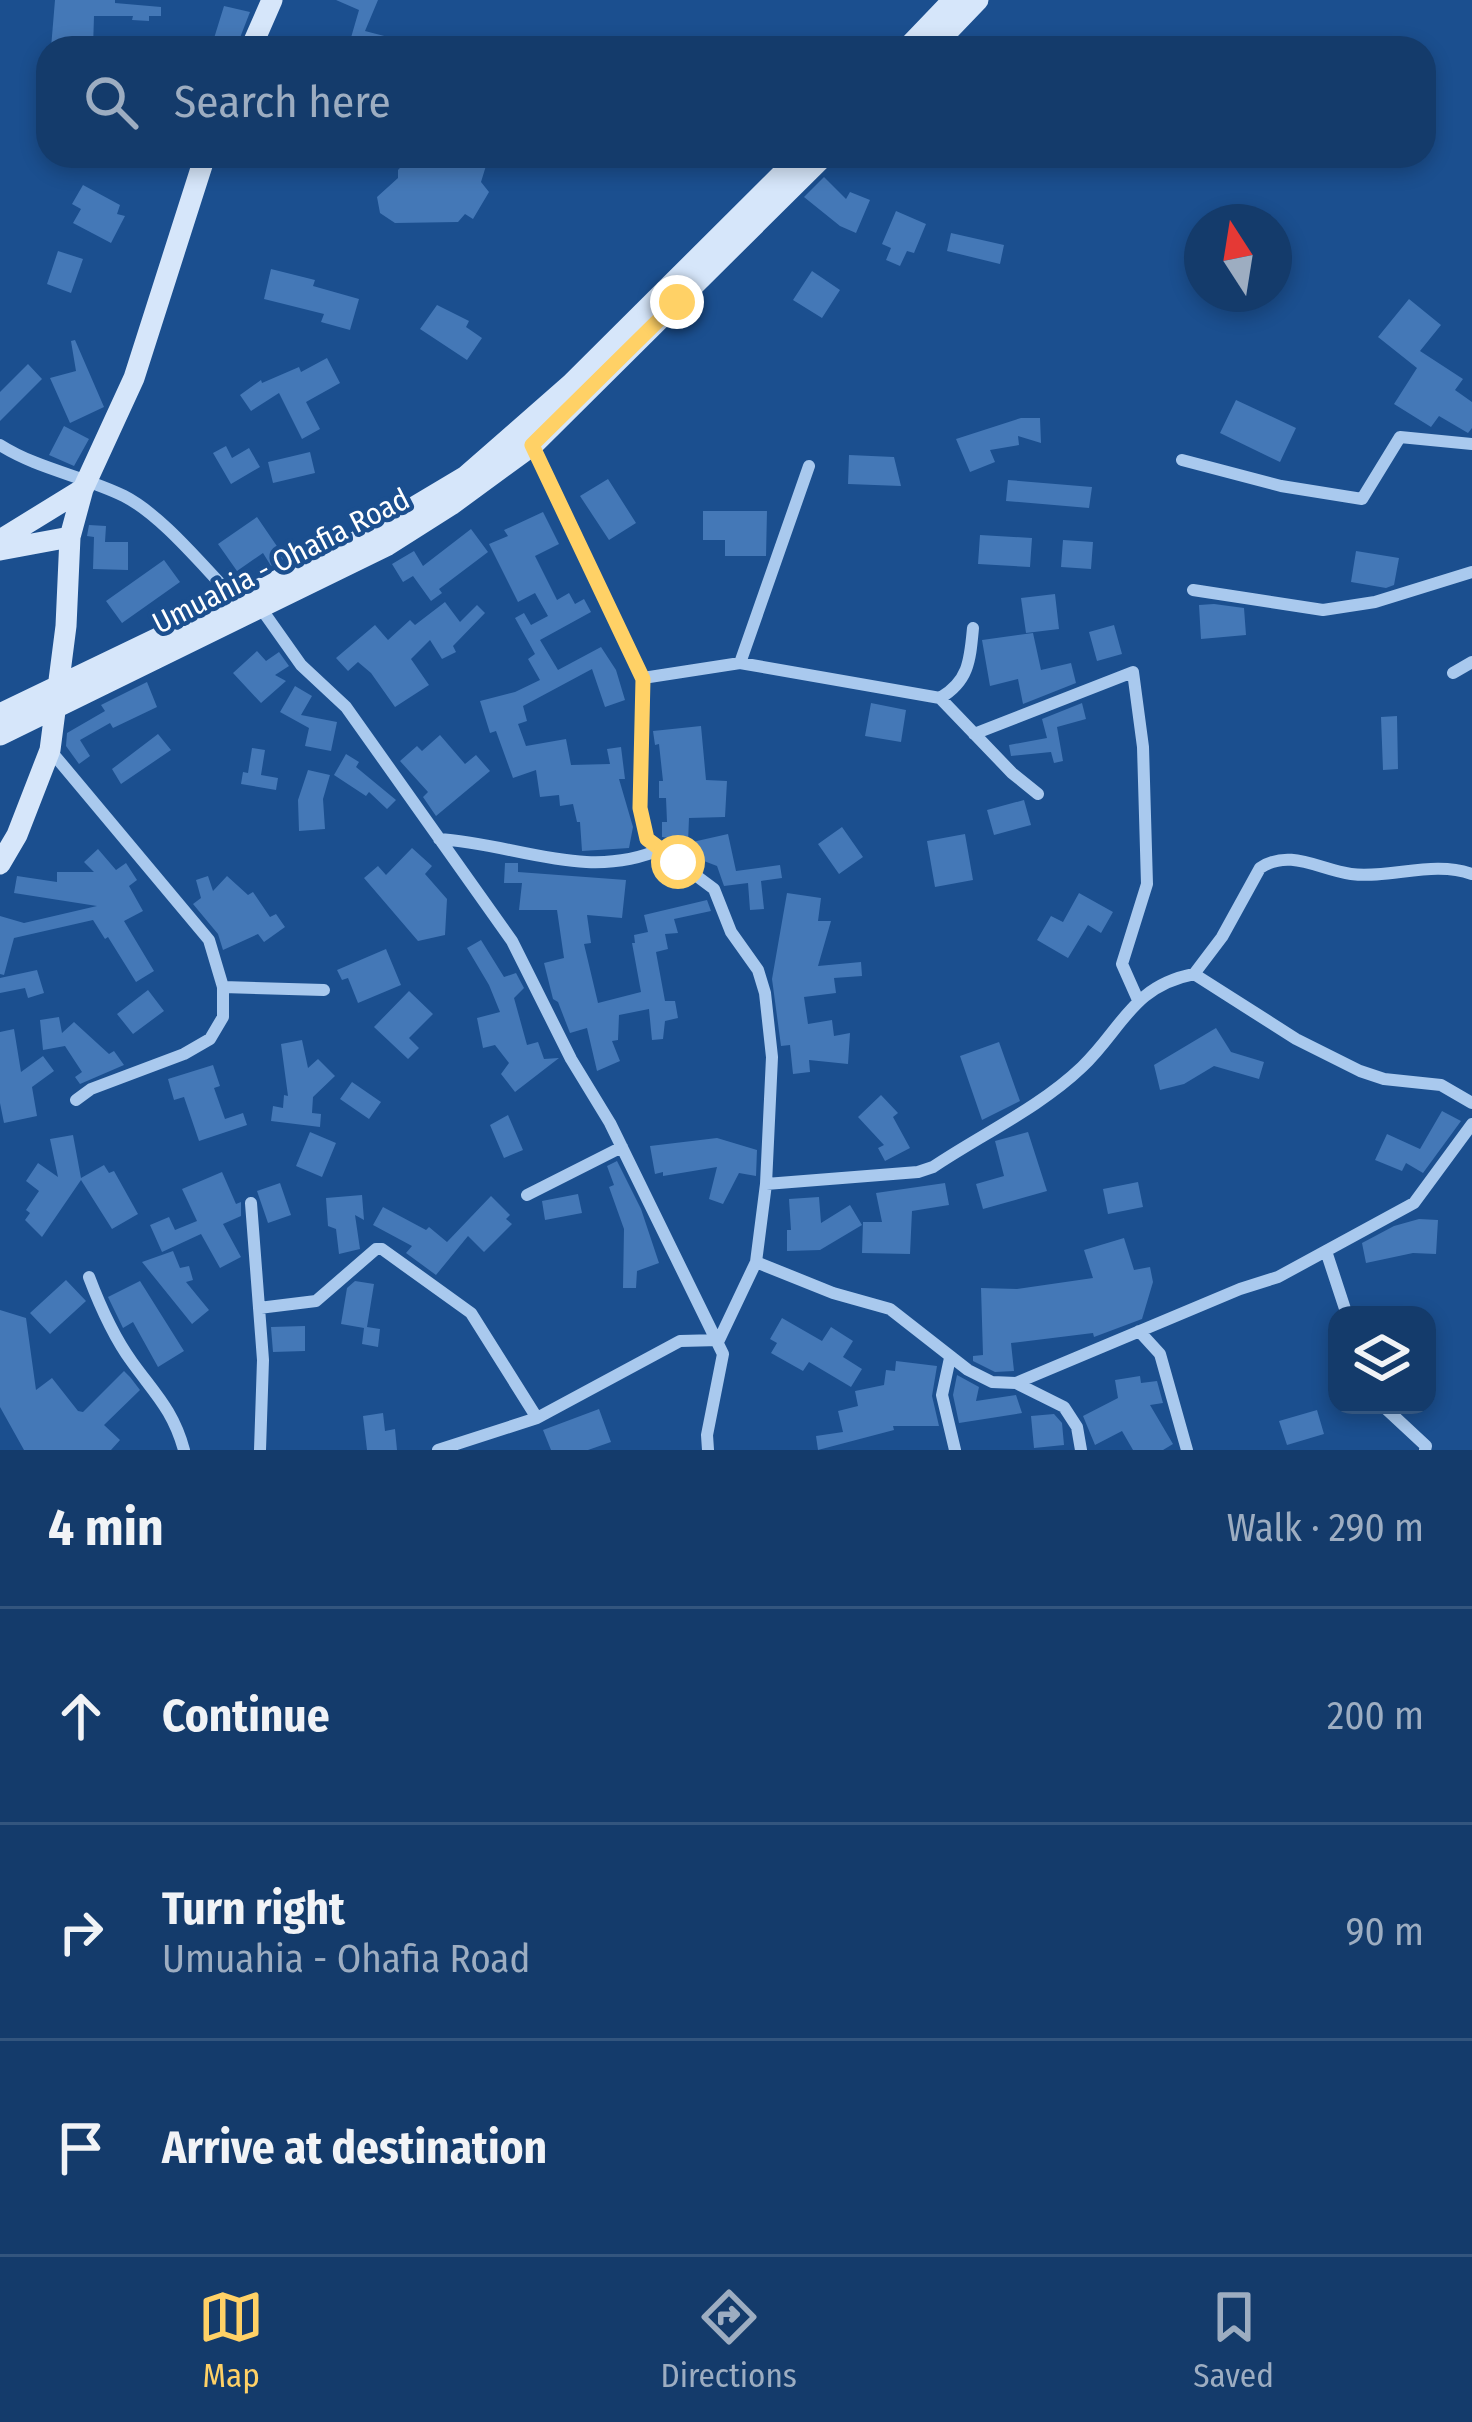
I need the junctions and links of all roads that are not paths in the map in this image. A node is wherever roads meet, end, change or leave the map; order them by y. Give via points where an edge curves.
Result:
1 (272, 0) edge
2 (953, 0) edge
3 (978, 0) edge
4 (256, 36) edge
5 (918, 36) edge
6 (944, 36) edge
7 (201, 168) edge
8 (789, 168) edge
9 (811, 168) edge
10 (586, 382) junction
11 (1472, 444) edge
12 (0, 445) edge
13 (532, 445) junction
14 (1183, 460) dead end
15 (809, 466) dead end
16 (85, 485) junction
17 (70, 537) junction
18 (0, 540) edge
19 (0, 550) edge
20 (1472, 572) edge
21 (1193, 590) dead end
22 (236, 600) junction
23 (260, 606) junction
24 (973, 628) dead end
25 (1472, 662) edge
26 (740, 663) junction
27 (1453, 673) dead end
28 (643, 679) junction
29 (59, 685) junction
30 (940, 698) junction
31 (55, 709) junction
32 (0, 713) edge
33 (974, 734) junction
34 (0, 735) edge
35 (50, 750) junction
36 (1039, 794) dead end
37 (439, 839) junction
38 (661, 849) junction
39 (0, 864) edge
40 (1472, 874) edge
41 (1194, 974) junction
42 (223, 987) junction
43 (324, 990) dead end
44 (1138, 1000) junction
45 (76, 1100) dead end
46 (1472, 1102) edge
47 (1472, 1124) edge
48 (622, 1147) junction
49 (766, 1184) junction
50 (526, 1195) dead end
51 (251, 1203) dead end
52 (1326, 1251) junction
53 (756, 1262) junction
54 (89, 1277) dead end
55 (1344, 1306) edge
56 (259, 1308) junction
57 (1139, 1331) junction
58 (719, 1340) junction
59 (950, 1358) junction
60 (1016, 1383) junction
61 (1392, 1414) edge
62 (537, 1418) junction
63 (184, 1450) edge
64 (260, 1450) edge
65 (438, 1450) edge
66 (708, 1450) edge
67 (955, 1450) edge
68 (1082, 1450) edge
69 (1187, 1450) edge
70 (1425, 1450) edge

1 - 4 main road
2 - 5 main road
3 - 6 main road
7 - 16 main road via 134,378
8 - 10 main road, Umuahia - Ohafia Road
9 - 10 main road, Umuahia - Ohafia Road
10 - 13 main road, Umuahia - Ohafia Road
10 - 22 main road, Umuahia - Ohafia Road via 411,512
11 - 14 street via 1400,437 1362,499
12 - 16 street
13 - 23 main road, Umuahia - Ohafia Road via 388,545
13 - 28 street
15 - 26 street
16 - 17 main road
16 - 18 main road
16 - 22 street via 146,511
17 - 19 main road
17 - 29 main road
20 - 21 street via 1323,610
22 - 29 main road, Umuahia - Ohafia Road
23 - 31 main road, Umuahia - Ohafia Road
23 - 37 street via 301,665 346,706
24 - 30 street via 970,667
25 - 27 street
26 - 28 street
26 - 30 street
28 - 38 street via 640,808 647,839
29 - 31 main road
29 - 32 main road, Umuahia - Ohafia Road
30 - 33 street
31 - 34 main road, Umuahia - Ohafia Road
31 - 35 main road
33 - 36 street
33 - 44 street via 1133,672 1147,884 1122,964
35 - 39 main road
35 - 42 street via 209,940
37 - 38 street via 535,859 608,863
37 - 48 street via 512,940
38 - 49 street via 714,889 758,970 772,1057
40 - 41 street via 1454,867 1352,874 1269,862
41 - 44 street
41 - 46 street via 1360,1071 1441,1085
42 - 43 street
42 - 45 street via 223,1017 210,1040
44 - 49 street via 1083,1066 932,1167
47 - 52 street via 1414,1203
48 - 50 street
48 - 58 street
49 - 53 street
51 - 56 street
52 - 55 street
52 - 57 street
53 - 58 street
53 - 59 street via 890,1309
54 - 63 street via 131,1360 167,1405
56 - 62 street via 316,1301 382,1249 470,1313
56 - 64 street
57 - 60 street
57 - 69 street via 1160,1354
58 - 62 street via 680,1341
58 - 66 street
59 - 60 street via 992,1382
59 - 67 street via 942,1395
60 - 68 street via 1064,1406
61 - 70 street
62 - 65 street

